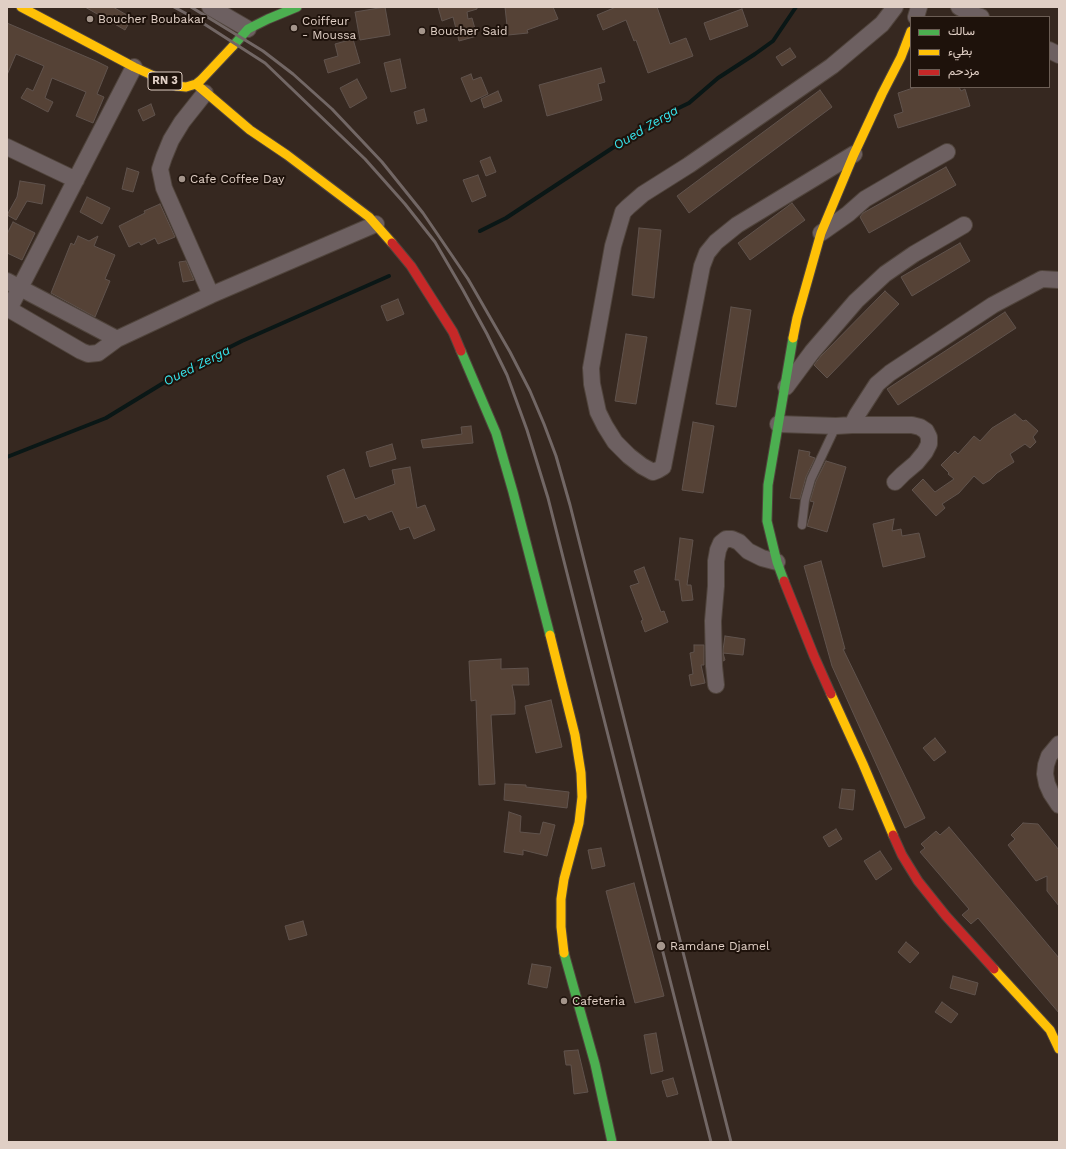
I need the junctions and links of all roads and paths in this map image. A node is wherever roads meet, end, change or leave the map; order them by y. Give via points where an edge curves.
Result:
1 (21, 7) edge
2 (210, 7) edge
3 (297, 7) edge
4 (895, 7) edge
5 (959, 7) edge
6 (978, 16) edge
7 (248, 29) junction
8 (910, 34) edge
9 (1050, 50) edge
10 (1059, 55) edge
11 (134, 67) junction
12 (200, 88) junction
13 (7, 147) edge
14 (947, 152) dead end
15 (854, 154) junction
16 (76, 180) junction
17 (376, 224) junction
18 (964, 225) dead end
19 (821, 233) junction
20 (1059, 280) edge
21 (14, 284) edge
22 (211, 295) junction
23 (8, 309) edge
24 (117, 339) junction
25 (784, 390) junction
26 (778, 424) junction
27 (844, 426) junction
28 (895, 482) dead end
29 (802, 525) dead end
30 (776, 562) junction
31 (716, 686) dead end
32 (1059, 744) edge
33 (1059, 805) edge
34 (1055, 1032) edge
35 (1059, 1049) edge
36 (612, 1142) edge

1 - 11 main road, RN 3
2 - 7 street
3 - 7 main road, RN 3
4 - 15 street via 882,24 832,66 643,194 623,212 615,236 591,368 592,384 598,412 605,426 615,442 642,466 653,472 662,467 702,266 707,253 716,242 737,226
5 - 6 street
7 - 12 main road, RN 3 via 209,72
8 - 15 main road via 902,57
9 - 10 street
11 - 12 main road, RN 3 via 176,86
11 - 16 street
12 - 17 main road via 250,130 287,155
12 - 22 street via 171,140 160,169 164,188
13 - 16 street
14 - 19 street via 865,199
15 - 19 main road
16 - 21 street
17 - 22 street
17 - 36 main road via 411,266 453,332 496,433 513,492 575,735 581,773 579,823 564,879 561,928 563,951 595,1064
18 - 25 street via 914,254 886,274 856,301 812,352
19 - 25 main road via 797,318
20 - 27 street via 1042,279 993,305 890,373 877,384 857,415
21 - 23 street
21 - 24 street
22 - 24 street
23 - 24 street via 88,354 98,353
25 - 26 main road
26 - 27 street
26 - 30 main road via 768,485 767,521
27 - 28 street via 912,425 926,431 929,444 916,463
27 - 29 lane via 811,479
30 - 31 street via 748,551 732,538 726,539 718,550 713,621
30 - 34 main road via 814,656 902,855 918,881 946,916
32 - 33 street via 1049,756 1045,774 1051,793
34 - 35 main road

